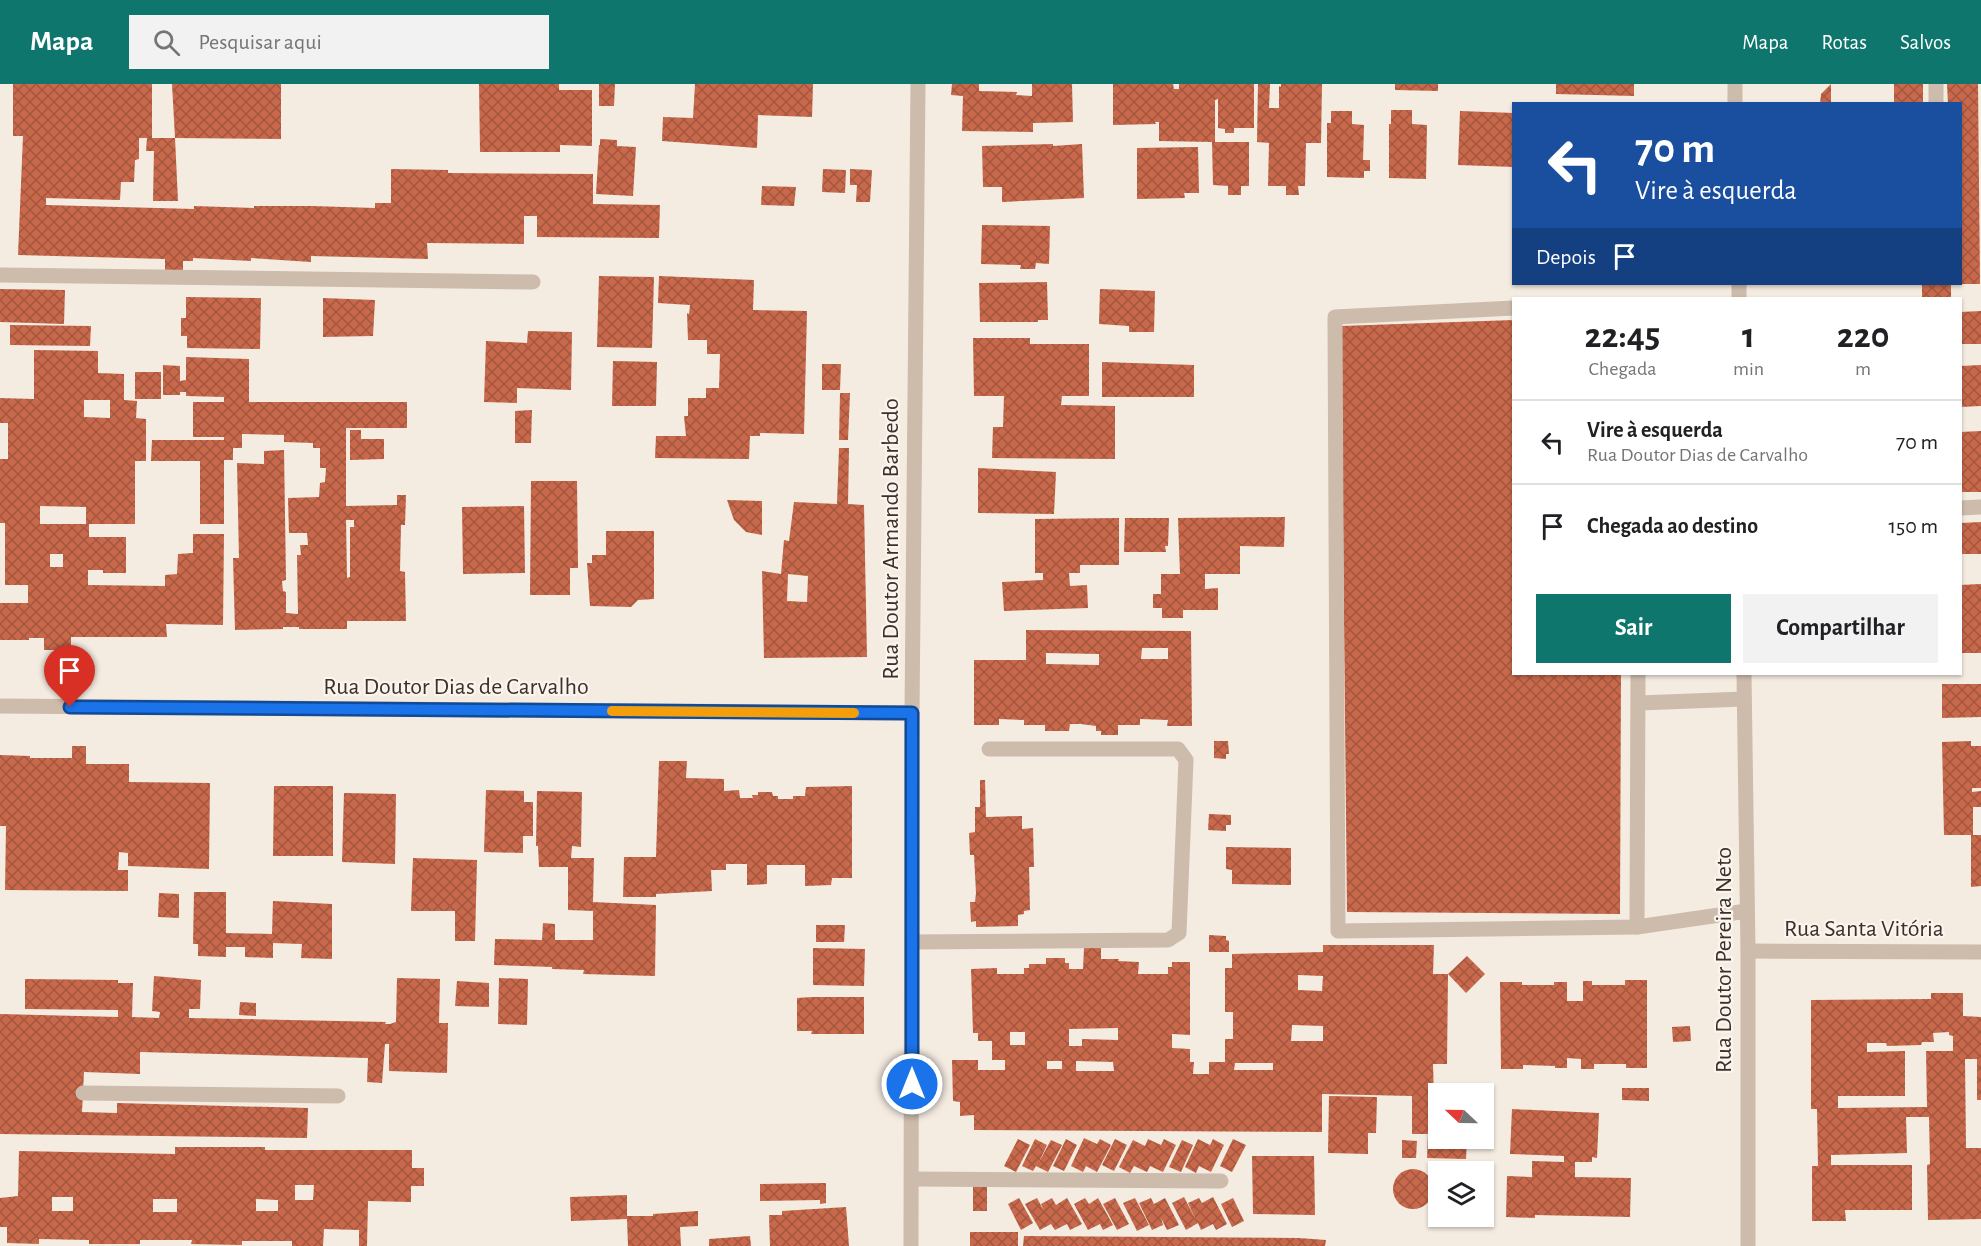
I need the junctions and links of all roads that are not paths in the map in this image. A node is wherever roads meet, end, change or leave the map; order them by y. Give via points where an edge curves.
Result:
1 (918, 84) edge
2 (1735, 84) edge
3 (1936, 84) edge
4 (1735, 102) edge
5 (1936, 102) edge
6 (0, 274) edge
7 (532, 282) dead end
8 (1512, 308) edge
9 (1981, 507) edge
10 (1962, 508) edge
11 (1638, 675) edge
12 (1744, 675) edge
13 (1744, 699) junction
14 (1638, 703) junction
15 (0, 706) edge
16 (912, 713) junction
17 (989, 749) dead end
18 (1747, 911) junction
19 (1637, 927) junction
20 (912, 942) junction
21 (1748, 951) junction
22 (1981, 952) edge
23 (83, 1094) dead end
24 (338, 1096) dead end
25 (912, 1179) junction
26 (1221, 1181) dead end
27 (911, 1246) edge
28 (1748, 1246) edge

1 - 16 street, Rua Doutor Armando Barbedo
2 - 4 street
3 - 5 street
6 - 7 street
8 - 19 street via 1335,317 1338,931
9 - 10 street
11 - 14 street
12 - 13 street, Rua Doutor Pereira Neto
13 - 14 street
13 - 18 street, Rua Doutor Pereira Neto
14 - 19 street
15 - 16 street, Rua Doutor Dias de Carvalho
16 - 20 street, Rua Doutor Armando Barbedo
17 - 20 street via 1178,749 1186,760 1179,933 1168,940
18 - 19 street
18 - 21 street, Rua Doutor Pereira Neto
20 - 25 street, Rua Doutor Armando Barbedo
21 - 22 street, Rua Santa Vitória
21 - 28 street, Rua Doutor Pereira Neto
23 - 24 street
25 - 26 street
25 - 27 street, Rua Doutor Armando Barbedo

